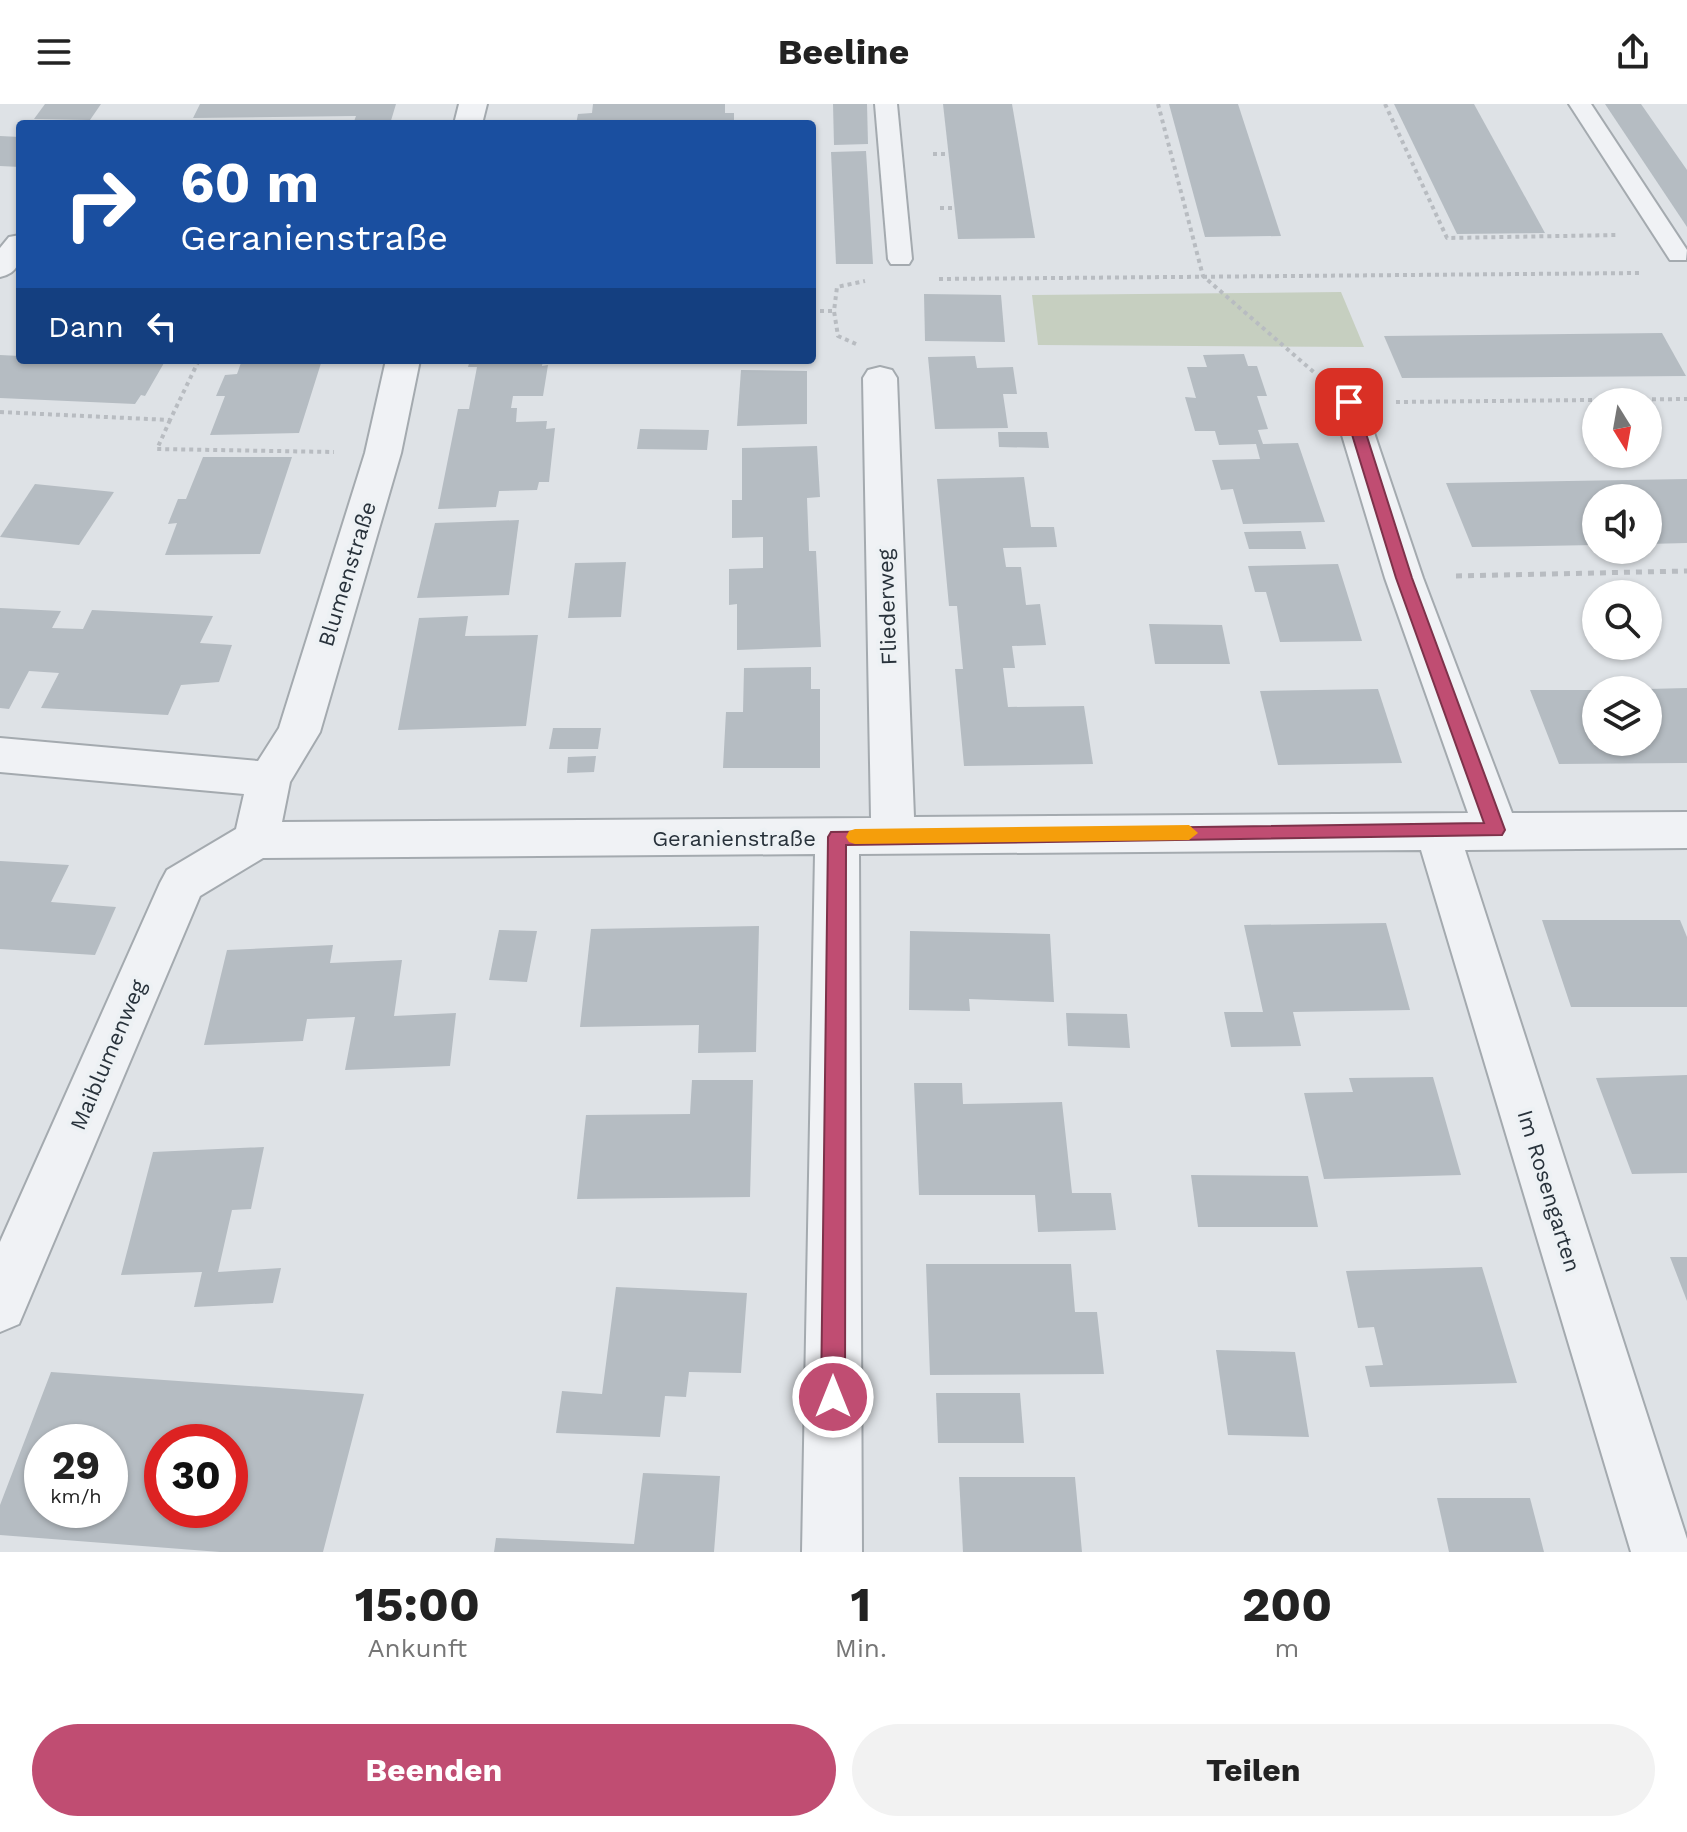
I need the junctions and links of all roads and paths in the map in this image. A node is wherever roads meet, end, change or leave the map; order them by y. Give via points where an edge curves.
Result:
1 (886, 104) edge
2 (1158, 104) edge
3 (1385, 104) edge
4 (1580, 104) edge
5 (1666, 234) junction
6 (16, 249) edge
7 (1678, 255) dead end
8 (900, 259) dead end
9 (0, 268) edge
10 (1644, 273) dead end
11 (1203, 276) junction
12 (924, 279) dead end
13 (878, 280) dead end
14 (816, 311) edge
15 (197, 364) edge
16 (402, 364) edge
17 (880, 378) dead end
18 (1687, 399) edge
19 (1349, 402) junction
20 (0, 412) edge
21 (170, 420) junction
22 (383, 453) junction
23 (1687, 571) edge
24 (1404, 578) junction
25 (0, 755) edge
26 (269, 779) junction
27 (1437, 830) junction
28 (1496, 830) junction
29 (1687, 830) edge
30 (893, 836) junction
31 (837, 837) junction
32 (256, 840) junction
33 (0, 1305) edge
34 (832, 1552) edge
35 (1661, 1552) edge

1 - 8 lane
2 - 11 path
3 - 5 path via 1447,238
4 - 5 lane
5 - 7 lane
6 - 9 street
10 - 11 path
11 - 12 path
11 - 19 path
13 - 14 path via 837,287 834,311
15 - 21 path
16 - 22 street, Blumenstraße
17 - 30 street, Fliederweg
18 - 19 path
19 - 24 street
20 - 21 path
21 - 22 path via 157,449
22 - 26 street, Blumenstraße via 299,732
23 - 24 path
24 - 28 street
25 - 26 street
26 - 32 street
27 - 28 street, Geranienstraße
27 - 30 street, Geranienstraße
27 - 35 street, Im Rosengarten
28 - 29 street, Geranienstraße
30 - 31 street, Geranienstraße
31 - 32 street, Geranienstraße
31 - 34 street
32 - 33 street, Maiblumenweg via 183,883

